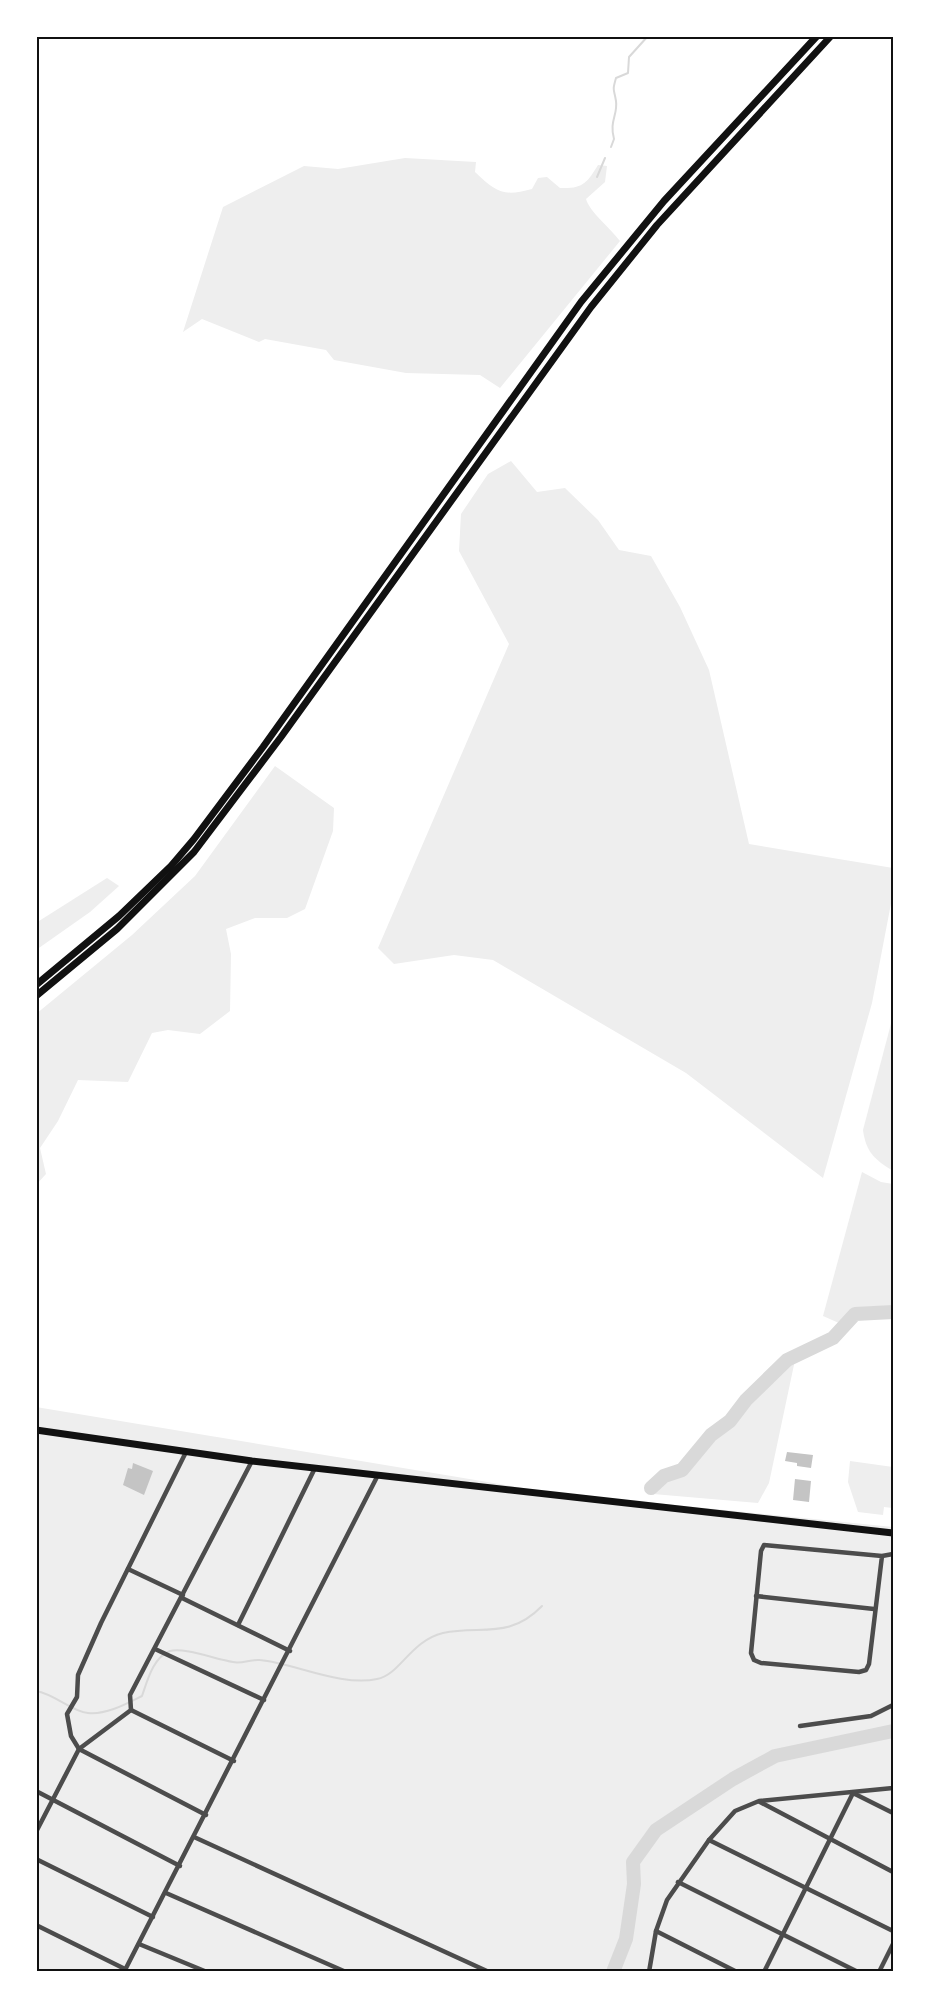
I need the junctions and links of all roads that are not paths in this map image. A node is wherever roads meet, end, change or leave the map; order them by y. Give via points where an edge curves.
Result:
1 (817, 36) edge
2 (831, 36) edge
3 (36, 985) edge
4 (36, 996) edge
5 (36, 1430) edge
6 (186, 1452) junction
7 (252, 1461) junction
8 (315, 1468) junction
9 (378, 1475) junction
10 (893, 1533) edge
11 (893, 1554) edge
12 (882, 1556) junction
13 (128, 1569) junction
14 (182, 1596) junction
15 (756, 1596) junction
16 (874, 1609) junction
17 (238, 1625) junction
18 (155, 1649) junction
19 (290, 1651) junction
20 (264, 1700) junction
21 (893, 1705) edge
22 (131, 1708) junction
23 (800, 1726) dead end
24 (79, 1749) junction
25 (234, 1761) junction
26 (893, 1788) edge
27 (36, 1791) edge
28 (853, 1793) junction
29 (53, 1799) junction
30 (759, 1801) junction
31 (893, 1813) edge
32 (206, 1815) junction
33 (36, 1832) edge
34 (194, 1837) junction
35 (830, 1838) junction
36 (709, 1840) junction
37 (36, 1859) edge
38 (180, 1866) junction
39 (893, 1872) edge
40 (678, 1882) junction
41 (805, 1889) junction
42 (166, 1893) junction
43 (153, 1917) junction
44 (36, 1924) edge
45 (656, 1931) junction
46 (893, 1931) edge
47 (782, 1936) junction
48 (139, 1944) junction
49 (893, 1944) edge
50 (124, 1970) edge
51 (207, 1972) edge
52 (346, 1972) edge
53 (489, 1972) edge
54 (648, 1972) edge
55 (737, 1972) edge
56 (764, 1972) edge
57 (858, 1972) edge
58 (879, 1972) edge

1 - 3 main road via 664,201 581,302 194,839 91,942
2 - 4 main road via 657,225 591,307 194,852 117,929
5 - 6 main road
6 - 7 main road
6 - 13 street
7 - 8 main road
7 - 14 street
8 - 9 main road
8 - 17 street
9 - 10 main road
9 - 19 street
11 - 12 street
12 - 15 street via 764,1545
12 - 16 street
13 - 14 street
13 - 24 street via 78,1675 77,1697 67,1714 70,1736
14 - 17 street
14 - 18 street
15 - 16 street
15 - 16 street via 751,1653 761,1663 866,1670
17 - 19 street
18 - 20 street
18 - 22 street via 130,1695
19 - 20 street
20 - 25 street
21 - 23 street via 871,1716
22 - 24 street
22 - 25 street
24 - 29 street
24 - 32 street
25 - 32 street
26 - 28 street
27 - 29 street
28 - 30 street
28 - 31 street
28 - 35 street
29 - 33 street
29 - 38 street
30 - 35 street
30 - 36 street via 735,1810
32 - 34 street
34 - 38 street
34 - 53 street
35 - 39 street
35 - 41 street
36 - 40 street
36 - 41 street
37 - 43 street
38 - 42 street
40 - 45 street
40 - 47 street
41 - 46 street
41 - 47 street
42 - 43 street
42 - 52 street
43 - 48 street
44 - 50 street
45 - 54 street
45 - 55 street
47 - 56 street
47 - 57 street
48 - 50 street
48 - 51 street
49 - 58 street

